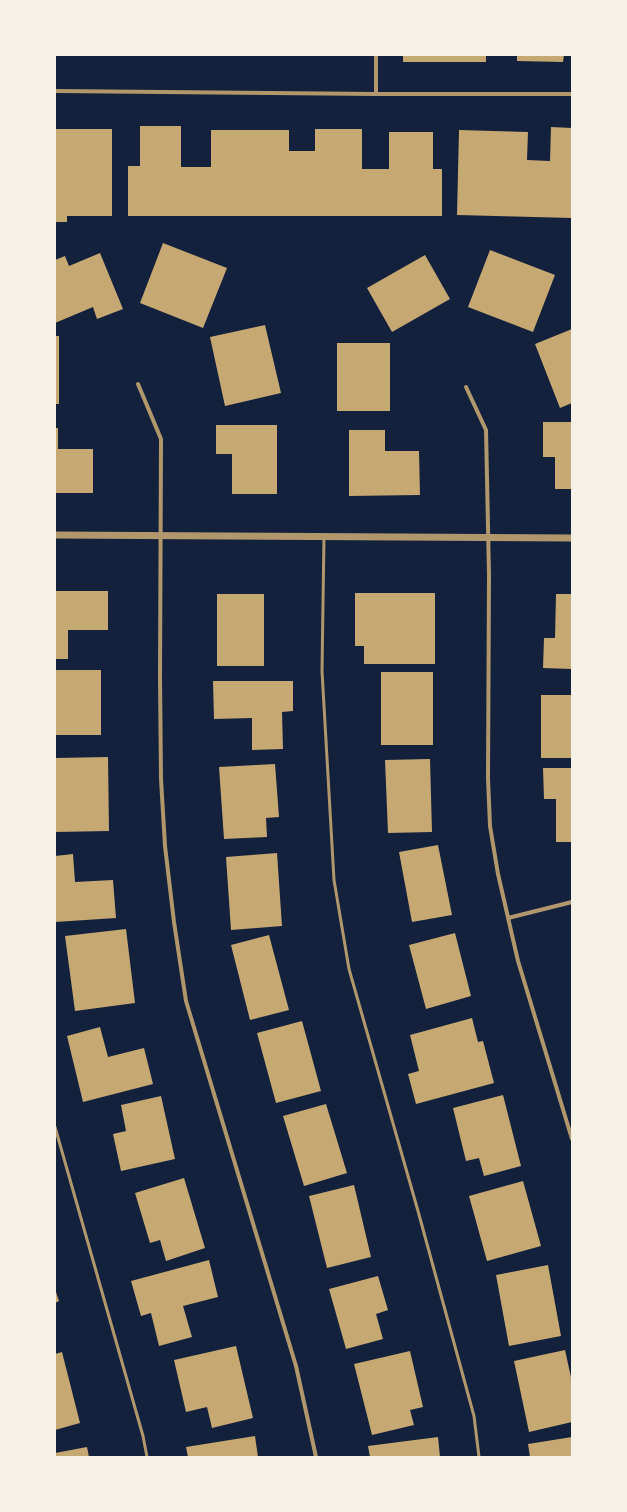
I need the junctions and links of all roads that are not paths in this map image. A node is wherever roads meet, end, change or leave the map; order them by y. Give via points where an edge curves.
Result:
1 (376, 55) edge
2 (55, 90) edge
3 (376, 94) junction
4 (572, 94) edge
5 (138, 384) dead end
6 (466, 387) dead end
7 (55, 535) edge
8 (161, 536) junction
9 (324, 537) junction
10 (488, 538) junction
11 (572, 538) edge
12 (572, 902) edge
13 (508, 918) junction
14 (55, 1127) edge
15 (572, 1139) edge
16 (147, 1457) edge
17 (316, 1457) edge
18 (479, 1457) edge

1 - 3 street
2 - 3 street
3 - 4 street
5 - 8 street via 161,439
6 - 10 street via 486,430
7 - 8 street
8 - 9 street
8 - 17 street via 161,779 165,846 186,1001 296,1366
9 - 10 street
9 - 18 lane via 322,671 334,872 347,962 474,1416
10 - 11 street
10 - 13 street via 488,778 492,834
12 - 13 street
13 - 15 street via 518,961
14 - 16 lane via 144,1436

